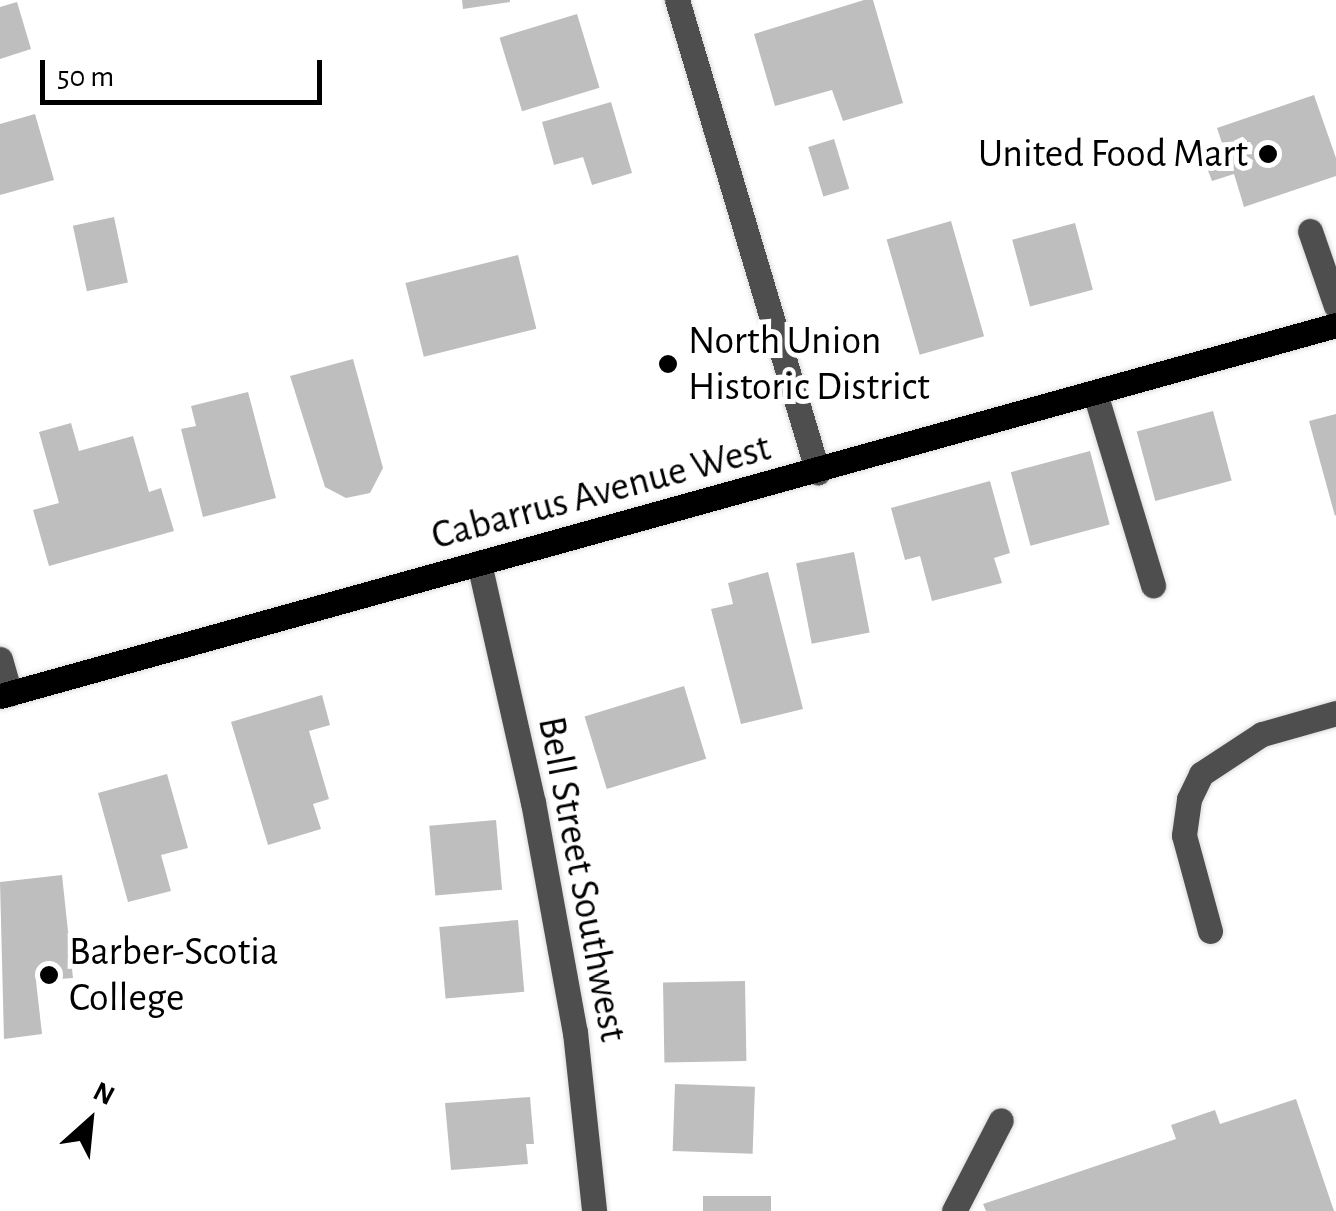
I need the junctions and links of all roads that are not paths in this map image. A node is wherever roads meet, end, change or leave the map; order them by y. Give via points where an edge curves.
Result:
1 (678, 0) edge
2 (1310, 231) dead end
3 (1336, 306) edge
4 (1336, 325) edge
5 (1095, 393) junction
6 (818, 472) junction
7 (479, 563) junction
8 (1153, 585) dead end
9 (0, 659) edge
10 (5, 695) edge
11 (1336, 713) edge
12 (1210, 931) dead end
13 (1001, 1120) dead end
14 (594, 1211) edge
15 (954, 1211) edge

1 - 6 street
2 - 3 street
4 - 5 main road, Cabarrus Avenue West
5 - 6 main road, Cabarrus Avenue West
5 - 8 street
6 - 7 main road, Cabarrus Avenue West
7 - 10 main road, Cabarrus Avenue West
7 - 14 street, Bell Street Southwest via 575,1032
9 - 10 street
11 - 12 street via 1262,734 1202,774 1189,799 1184,835
13 - 15 street

